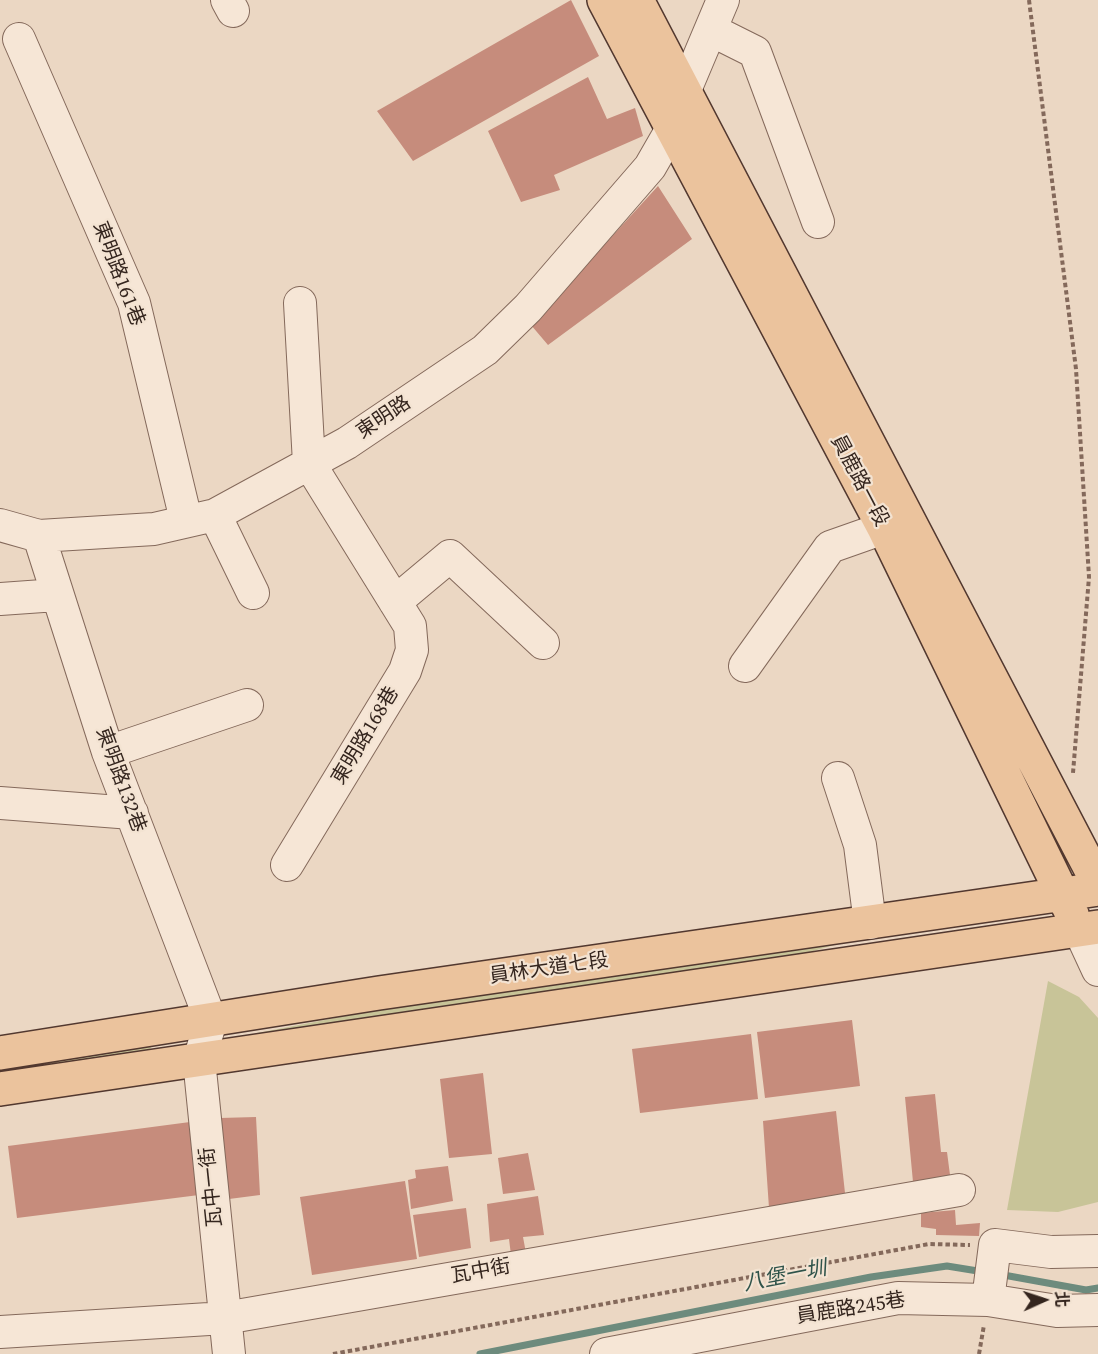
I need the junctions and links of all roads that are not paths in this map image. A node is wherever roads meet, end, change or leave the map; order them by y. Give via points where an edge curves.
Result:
1 (604, 0) edge
2 (636, 0) edge
3 (723, 0) edge
4 (711, 30) junction
5 (19, 39) dead end
6 (685, 90) junction
7 (673, 127) junction
8 (818, 222) dead end
9 (300, 303) dead end
10 (309, 462) junction
11 (201, 517) junction
12 (0, 525) edge
13 (884, 528) junction
14 (39, 536) junction
15 (253, 594) dead end
16 (57, 595) junction
17 (0, 599) edge
18 (395, 602) junction
19 (543, 643) dead end
20 (745, 666) dead end
21 (247, 705) dead end
22 (108, 752) junction
23 (837, 778) dead end
24 (0, 803) edge
25 (132, 813) junction
26 (287, 866) dead end
27 (1098, 883) edge
28 (1098, 889) edge
29 (1064, 895) junction
30 (870, 923) junction
31 (1088, 928) edge
32 (1098, 970) edge
33 (212, 1021) junction
34 (0, 1053) edge
35 (199, 1060) junction
36 (0, 1089) edge
37 (959, 1190) dead end
38 (1098, 1251) edge
39 (991, 1272) junction
40 (1098, 1310) edge
41 (225, 1318) junction
42 (0, 1332) edge
43 (727, 1342) edge
44 (229, 1354) edge
45 (606, 1354) edge

1 - 7 main road, 員鹿路一段
2 - 6 main road, 員鹿路一段
3 - 4 street, 東明路
4 - 6 street, 東明路
4 - 8 street via 755,52
5 - 11 street, 東明路161巷 via 134,303
6 - 7 street, 東明路
6 - 27 main road, 員鹿路一段
7 - 10 street, 東明路 via 650,166 528,308 485,350 347,443
7 - 13 main road, 員鹿路一段
9 - 10 street
10 - 11 street, 東明路
10 - 18 street, 東明路168巷
11 - 14 street, 東明路 via 154,529
11 - 15 street, 東明路161巷
12 - 14 street, 東明路
13 - 20 street via 831,546
13 - 29 main road, 員鹿路一段
14 - 16 street, 東明路132巷
16 - 17 street
16 - 22 street, 東明路132巷
18 - 19 street via 450,556
18 - 26 street, 東明路168巷 via 410,626 412,650 405,671
21 - 22 street
22 - 25 street, 東明路132巷
23 - 30 street via 860,844
24 - 25 street
25 - 33 street, 東明路132巷
28 - 29 main road, 員林大道七段
29 - 30 main road, 員林大道七段
29 - 31 main road, 員鹿路一段
30 - 33 main road, 員林大道七段 via 379,993
31 - 32 street, 員鹿路一段
31 - 35 main road, 員林大道七段
33 - 34 main road, 員林大道七段
33 - 35 street, 瓦中一街
35 - 36 main road, 員林大道七段
35 - 41 street, 瓦中一街
37 - 41 street, 瓦中街
38 - 39 street via 1051,1252
39 - 40 street, 員鹿路245巷 via 1057,1311
39 - 43 street, 員鹿路245巷
41 - 42 street, 瓦中街
41 - 44 street, 瓦中一街
43 - 45 street, 員鹿路245巷

